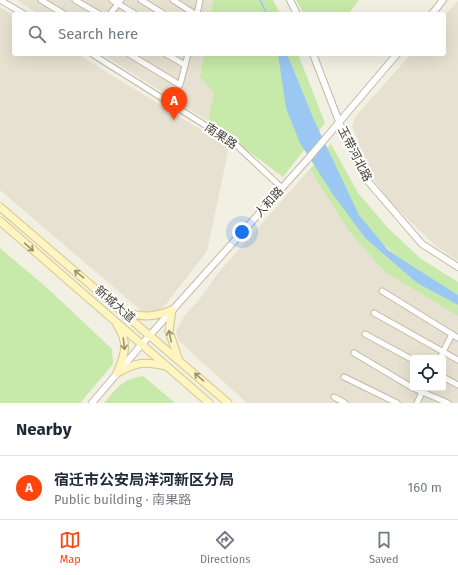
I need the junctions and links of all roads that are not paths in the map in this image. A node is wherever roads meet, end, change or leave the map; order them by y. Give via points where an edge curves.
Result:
1 (0, 0) edge
2 (41, 0) edge
3 (75, 0) edge
4 (112, 0) edge
5 (141, 0) edge
6 (173, 0) edge
7 (200, 0) edge
8 (290, 0) edge
9 (444, 0) edge
10 (120, 2) edge
11 (21, 12) edge
12 (61, 12) edge
13 (96, 12) edge
14 (112, 12) edge
15 (132, 12) edge
16 (161, 12) edge
17 (193, 12) edge
18 (197, 12) edge
19 (296, 12) edge
20 (434, 12) edge
21 (95, 56) edge
22 (132, 56) edge
23 (169, 56) edge
24 (187, 56) edge
25 (314, 56) edge
26 (395, 56) edge
27 (185, 65) junction
28 (339, 122) junction
29 (282, 188) junction
30 (0, 207) edge
31 (0, 221) edge
32 (458, 267) edge
33 (382, 291) dead end
34 (111, 301) junction
35 (172, 310) junction
36 (104, 311) junction
37 (122, 311) junction
38 (374, 313) dead end
39 (111, 317) junction
40 (150, 334) junction
41 (366, 334) dead end
42 (452, 334) junction
43 (458, 338) edge
44 (142, 344) junction
45 (443, 351) junction
46 (354, 353) dead end
47 (441, 355) edge
48 (410, 358) edge
49 (458, 360) edge
50 (181, 362) junction
51 (168, 366) junction
52 (117, 373) junction
53 (175, 373) junction
54 (344, 377) dead end
55 (446, 379) edge
56 (458, 385) edge
57 (410, 386) edge
58 (423, 391) edge
59 (425, 391) edge
60 (334, 397) dead end
61 (92, 403) edge
62 (209, 403) edge
63 (228, 403) edge
64 (345, 403) edge
65 (397, 403) edge
66 (417, 403) edge
67 (448, 403) edge

1 - 11 street
2 - 12 street
3 - 13 street
4 - 10 street
5 - 16 street
6 - 17 street
7 - 18 street
8 - 19 street
9 - 20 street
10 - 14 street
10 - 15 street
21 - 29 street, 南果路 via 236,144
22 - 27 street via 180,85
23 - 27 street
24 - 27 street
25 - 28 street, 玉带河北路
26 - 28 street, 人和路
28 - 29 street, 人和路
28 - 32 street, 玉带河北路 via 366,179 422,244
29 - 35 street, 人和路
34 -> 30 main road, 新城大道
31 -> 36 main road, 新城大道
33 - 42 street
34 - 36 main road
34 - 37 main road, 新城大道
35 - 37 main road via 150,316
35 - 40 street, 人和路
50 -> 35 main road via 169,331
36 - 39 main road, 新城大道
37 - 40 main road, 新城大道
38 - 45 street
39 - 44 main road, 新城大道
39 -> 52 main road via 120,329 125,343 124,356
40 - 44 street, 人和路
40 - 50 main road, 新城大道
41 - 48 street
42 - 43 street
42 - 45 street
44 - 51 main road, 新城大道
44 - 52 street, 人和路
45 - 47 street
45 - 49 street
46 - 57 street
50 - 53 main road
63 -> 50 main road, 新城大道
51 - 52 main road via 137,363
51 - 53 main road, 新城大道
52 - 61 street, 人和路
53 - 62 main road, 新城大道
54 - 65 street
55 - 56 street
58 - 66 street
59 - 67 street
60 - 64 street

